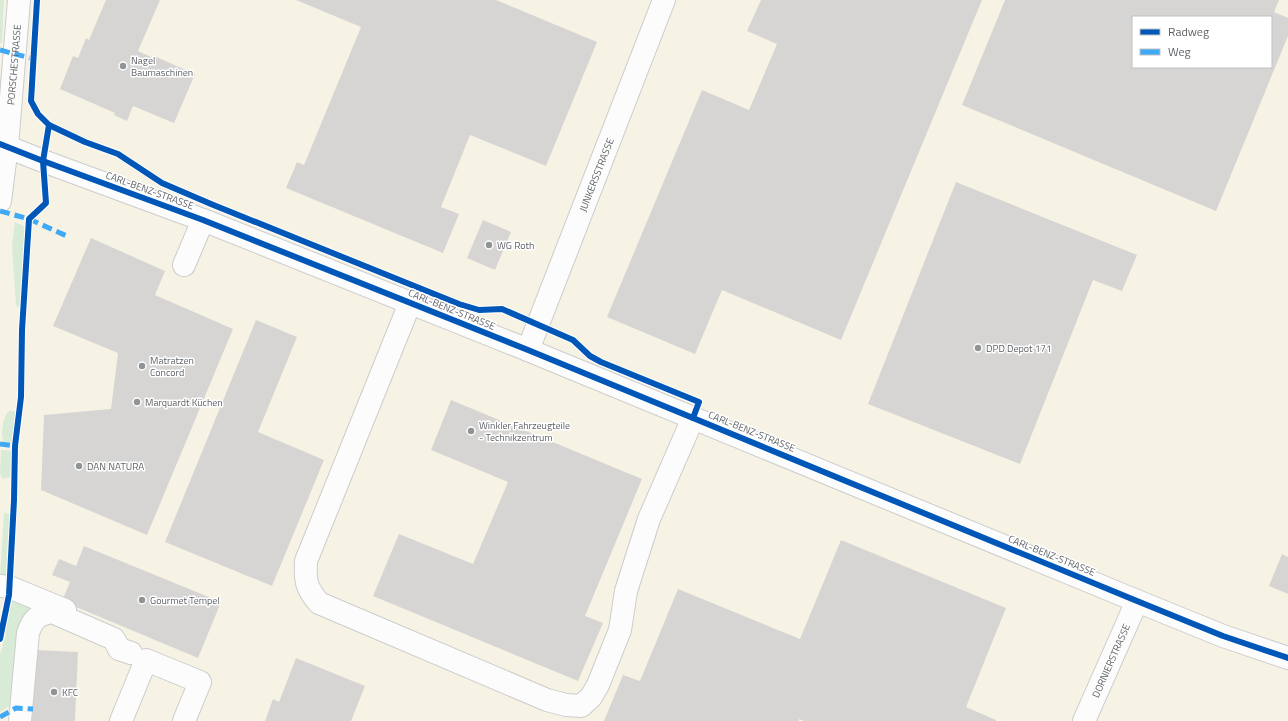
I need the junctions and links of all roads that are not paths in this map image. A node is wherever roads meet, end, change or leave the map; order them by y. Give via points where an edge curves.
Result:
1 (19, 0) edge
2 (664, 0) edge
3 (2, 141) edge
4 (0, 201) edge
5 (203, 220) junction
6 (184, 265) dead end
7 (410, 303) junction
8 (528, 350) junction
9 (693, 418) junction
10 (0, 586) edge
11 (1137, 601) junction
12 (139, 657) junction
13 (1288, 658) edge
14 (20, 721) edge
15 (121, 721) edge
16 (184, 721) edge
17 (1084, 721) edge

1 - 3 street, PORSCHESTRASSE
2 - 8 street, JUNKERSSTRASSE
3 - 4 street, PORSCHESTRASSE
3 - 5 street, CARL-BENZ-STRASSE via 43,162
5 - 6 street
5 - 7 street, CARL-BENZ-STRASSE
7 - 8 street, CARL-BENZ-STRASSE
7 - 9 street via 306,561 305,576 310,592 319,603 547,700 581,706 591,697 598,685 620,630 626,591 649,519
8 - 9 street, CARL-BENZ-STRASSE
9 - 11 street, CARL-BENZ-STRASSE
10 - 12 street via 9,587 121,633
11 - 13 street, CARL-BENZ-STRASSE via 1223,636
11 - 17 street, DORNIERSTRASSE
12 - 14 street via 118,649 114,639 52,612 41,614 32,623 28,633
12 - 15 street
12 - 16 street via 200,682

